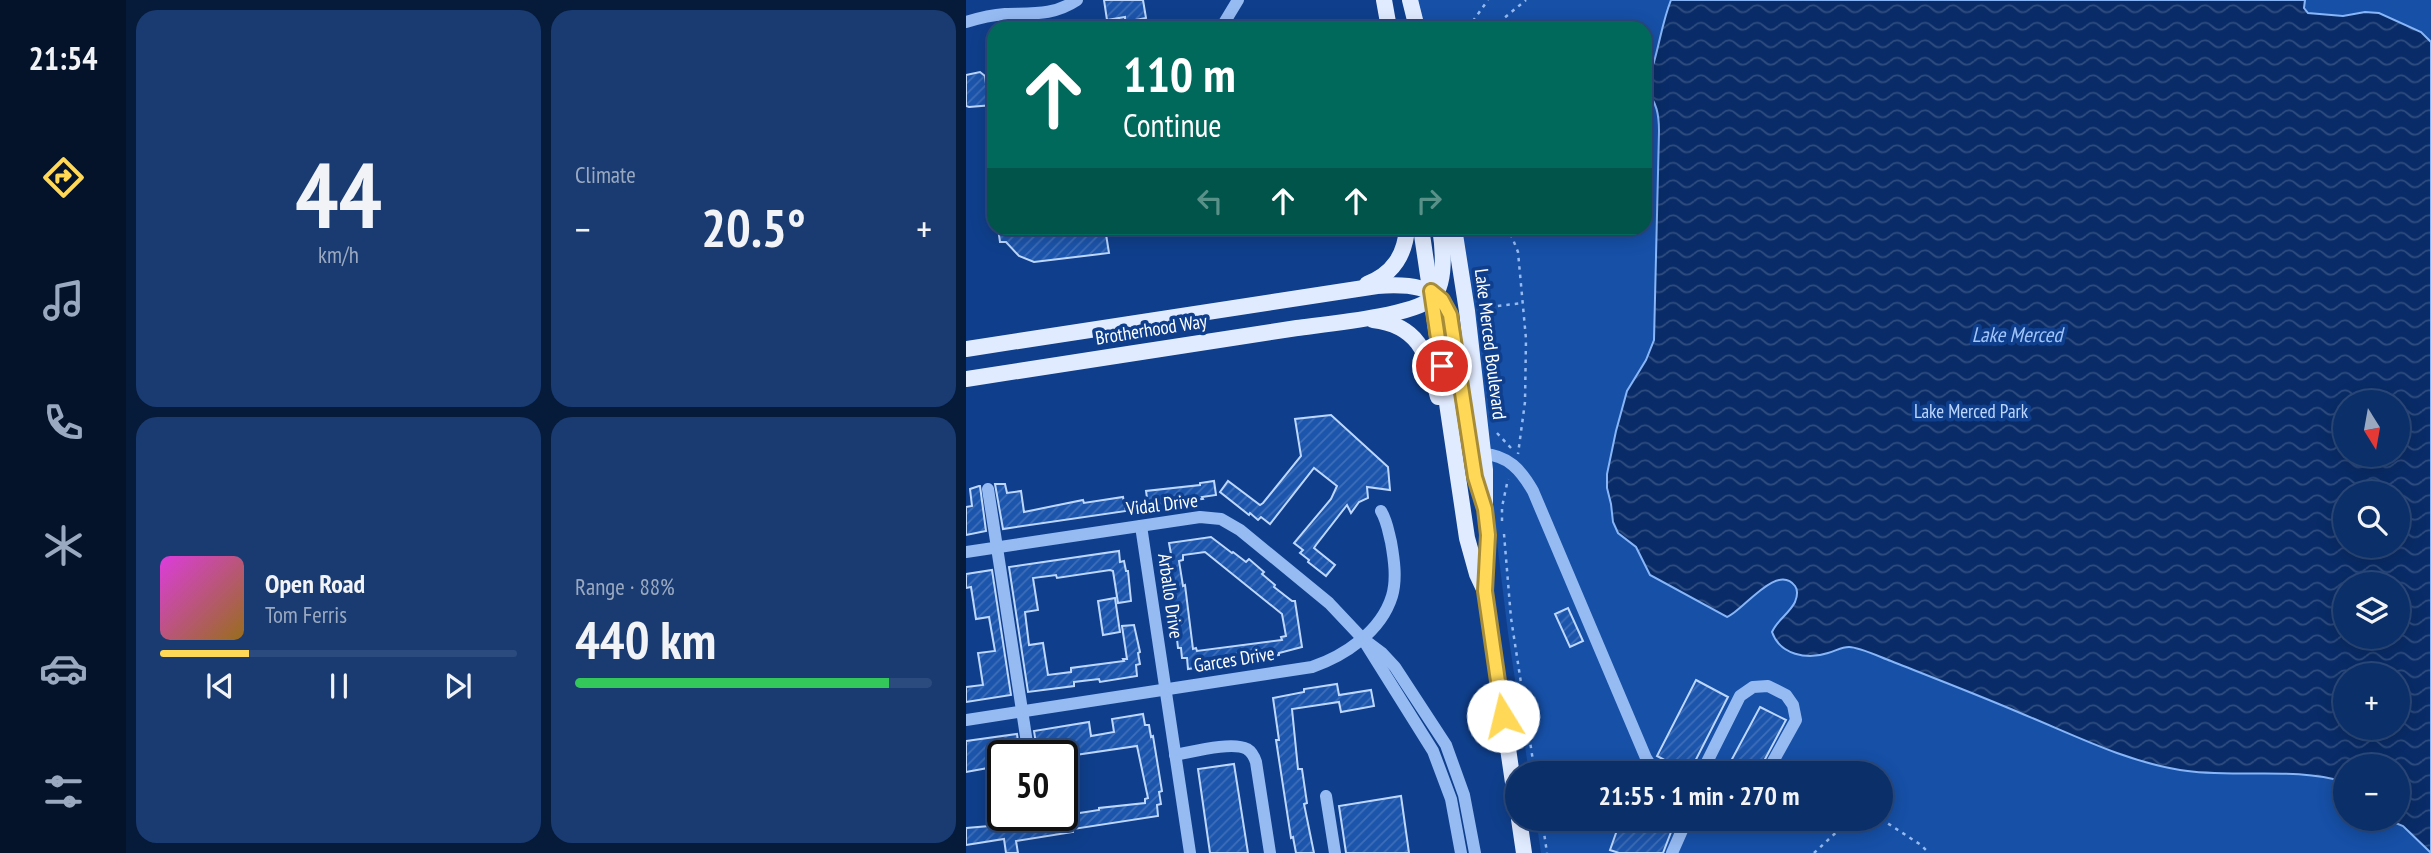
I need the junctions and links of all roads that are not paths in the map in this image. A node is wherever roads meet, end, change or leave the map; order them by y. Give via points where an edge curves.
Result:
1 (1077, 0) edge
2 (1238, 0) edge
3 (1384, 0) edge
4 (1403, 0) edge
5 (1410, 0) edge
6 (1225, 21) edge
7 (1388, 21) edge
8 (1407, 21) edge
9 (1416, 21) edge
10 (966, 22) edge
11 (1406, 235) edge
12 (1422, 235) edge
13 (1440, 235) edge
14 (1455, 235) edge
15 (1338, 292) junction
16 (1433, 295) junction
17 (1343, 321) junction
18 (966, 349) edge
19 (966, 379) edge
20 (1483, 454) junction
21 (1457, 462) junction
22 (988, 489) dead end
23 (1485, 509) junction
24 (1381, 510) dead end
25 (1141, 526) junction
26 (996, 548) junction
27 (966, 552) edge
28 (1485, 591) junction
29 (1362, 638) junction
30 (1165, 690) junction
31 (1021, 711) junction
32 (966, 720) edge
33 (1026, 740) edge
34 (1175, 754) junction
35 (1510, 761) edge
36 (1648, 761) edge
37 (1708, 761) edge
38 (1773, 761) edge
39 (1326, 796) dead end
40 (1521, 831) edge
41 (1682, 831) edge
42 (1190, 853) edge
43 (1270, 853) edge
44 (1335, 853) edge
45 (1461, 853) edge
46 (1475, 853) edge
47 (1524, 853) edge
48 (1672, 853) edge

1 - 10 street via 1046,13
2 - 6 street
3 - 7 main road
4 - 8 main road
5 - 9 main road
11 - 15 main road via 1393,267 1378,280
12 - 16 main road, Lake Merced Boulevard
13 - 16 main road via 1442,270
14 - 20 main road, Lake Merced Boulevard
15 - 16 main road via 1391,285
15 - 18 main road, Brotherhood Way
16 - 17 main road via 1400,312
16 - 21 main road, Lake Merced Boulevard
16 - 23 main road via 1444,303 1451,318 1475,477
17 - 19 main road, Brotherhood Way
17 - 21 main road via 1394,324 1420,344
20 - 23 main road, Lake Merced Boulevard
20 - 36 street via 1514,465 1533,491
21 - 28 main road, Lake Merced Boulevard via 1471,557
22 - 26 street
23 - 28 main road, Lake Merced Boulevard
24 - 29 street, Garces Drive via 1393,554 1392,597 1381,618
25 - 26 street, Vidal Drive
25 - 29 street, Vidal Drive via 1200,517 1221,519 1329,603
25 - 30 street, Arballo Drive
26 - 27 street, Vidal Drive
26 - 31 street
28 - 35 main road, Lake Merced Boulevard
29 - 30 street, Garces Drive via 1312,667
29 - 45 street, Vidal Drive via 1433,751 1451,799
29 - 46 street, Vidal Drive via 1395,667 1446,745 1464,795
30 - 31 street, Garces Drive
30 - 34 street, Arballo Drive
31 - 32 street, Garces Drive
31 - 33 street
34 - 42 street, Arballo Drive
34 - 43 street via 1234,746 1252,753
37 - 38 street via 1740,696 1753,687 1768,686 1786,695 1796,720
39 - 44 street
40 - 47 main road
41 - 48 street

